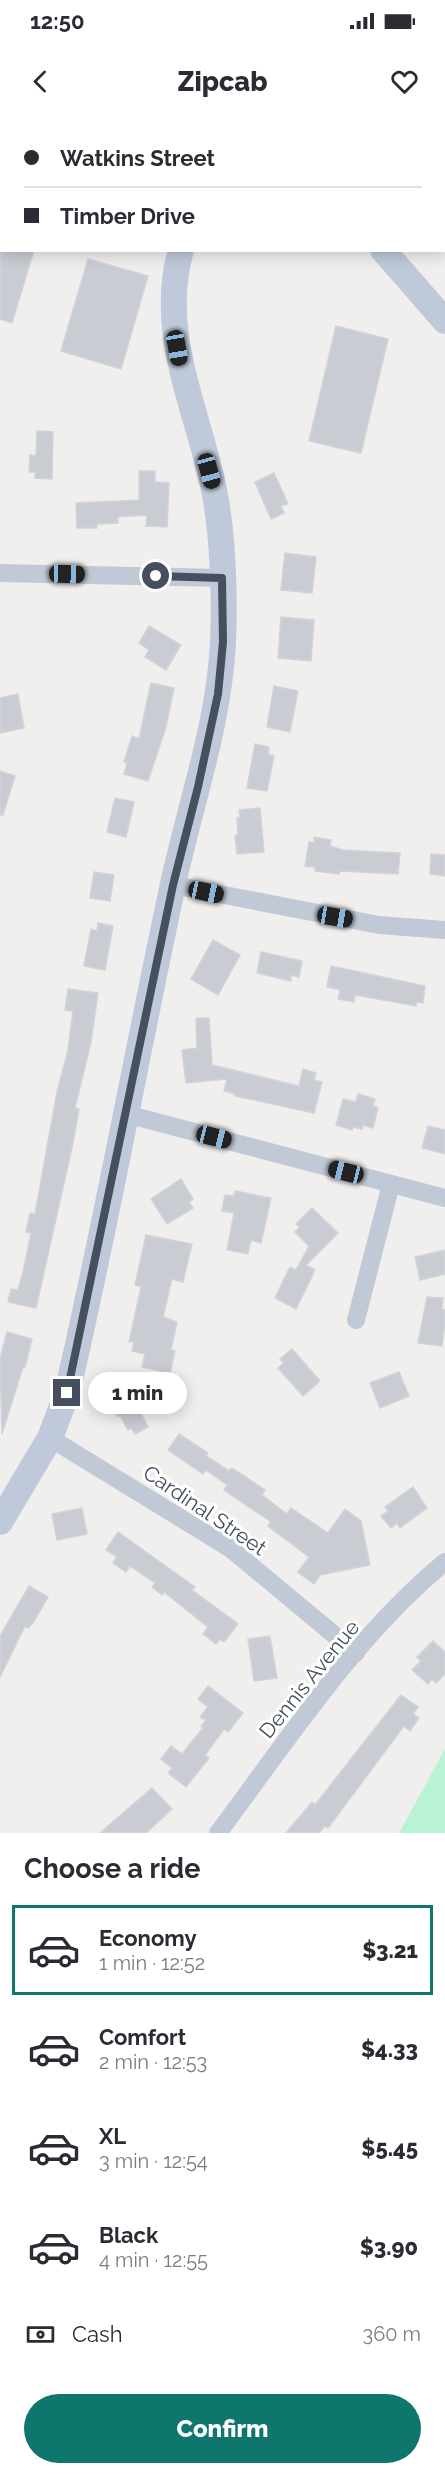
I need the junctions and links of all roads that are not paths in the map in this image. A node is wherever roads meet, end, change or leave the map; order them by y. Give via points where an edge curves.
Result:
1 (180, 252) edge
2 (385, 252) edge
3 (445, 321) edge
4 (0, 573) edge
5 (222, 578) junction
6 (173, 885) junction
7 (445, 930) edge
8 (126, 1114) junction
9 (391, 1184) junction
10 (445, 1198) edge
11 (356, 1320) dead end
12 (50, 1438) junction
13 (0, 1522) edge
14 (445, 1562) edge
15 (356, 1653) junction
16 (218, 1833) edge

1 - 5 street via 174,274 174,331 215,492
2 - 3 street
4 - 5 street
5 - 6 street via 223,642 218,694
6 - 7 street via 379,925
6 - 8 street
8 - 9 street
8 - 12 street via 81,1334 67,1393
9 - 10 street
9 - 11 street
12 - 13 street
12 - 15 street, Cardinal Street via 231,1549
14 - 15 street, Dennis Avenue via 422,1581
15 - 16 street, Dennis Avenue

